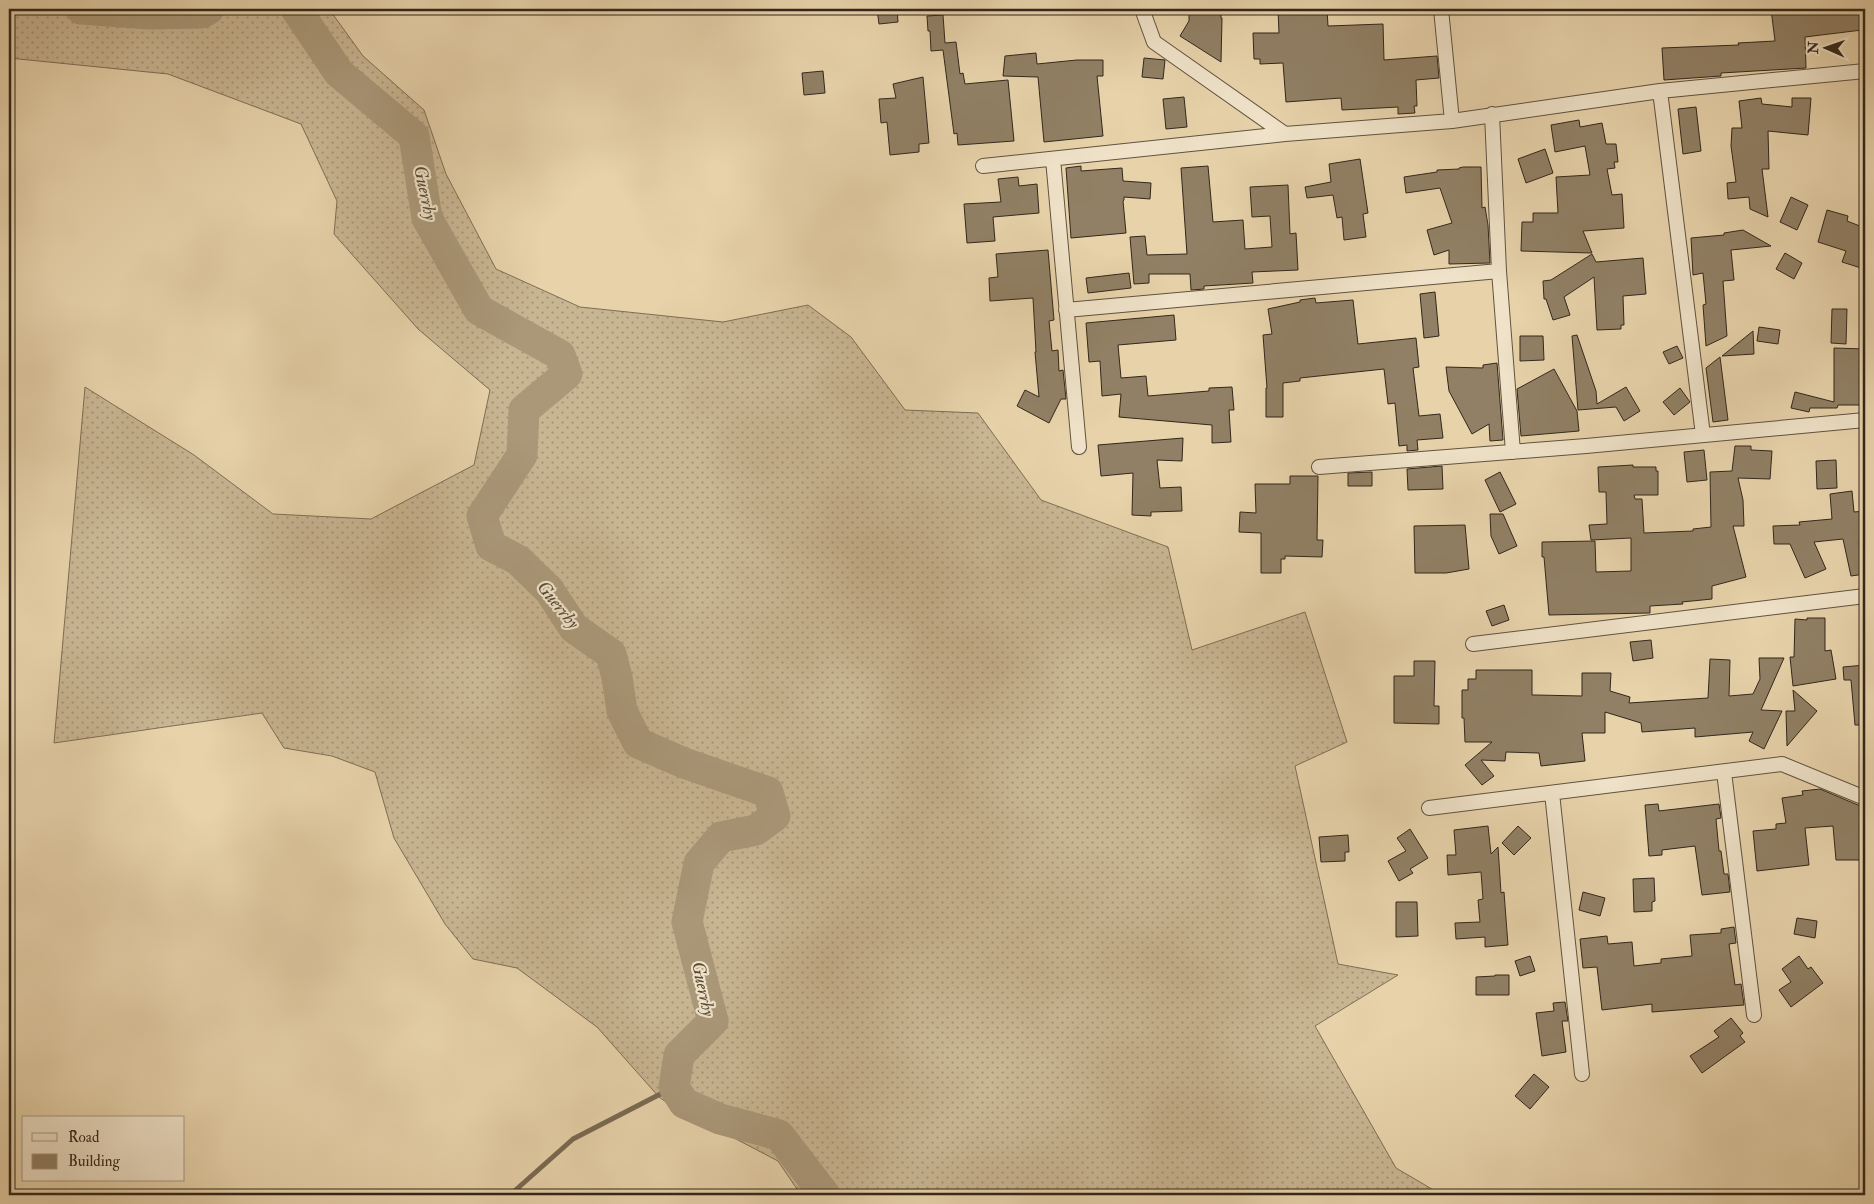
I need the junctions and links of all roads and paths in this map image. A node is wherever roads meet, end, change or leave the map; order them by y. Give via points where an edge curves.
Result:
1 (1142, 9) edge
2 (1441, 9) edge
3 (1865, 71) edge
4 (1660, 91) junction
5 (1492, 114) junction
6 (1452, 121) junction
7 (1285, 134) junction
8 (1053, 158) junction
9 (983, 166) dead end
10 (1499, 271) junction
11 (1066, 310) junction
12 (1865, 420) edge
13 (1702, 435) junction
14 (1079, 447) dead end
15 (1514, 452) junction
16 (1319, 467) dead end
17 (1865, 596) edge
18 (1473, 644) dead end
19 (1724, 772) junction
20 (1552, 793) junction
21 (1865, 798) edge
22 (1429, 808) dead end
23 (1754, 1015) dead end
24 (1582, 1074) dead end

1 - 7 street via 1154,42
2 - 6 street
3 - 4 street
4 - 5 street
4 - 13 street
5 - 6 street
5 - 10 street
6 - 7 street
7 - 8 street
8 - 9 street
8 - 11 street
10 - 11 street
10 - 15 street
11 - 14 street
12 - 13 street
13 - 15 street
15 - 16 street
17 - 18 street
19 - 20 street
19 - 21 street via 1782,764
19 - 23 street
20 - 22 street
20 - 24 street

